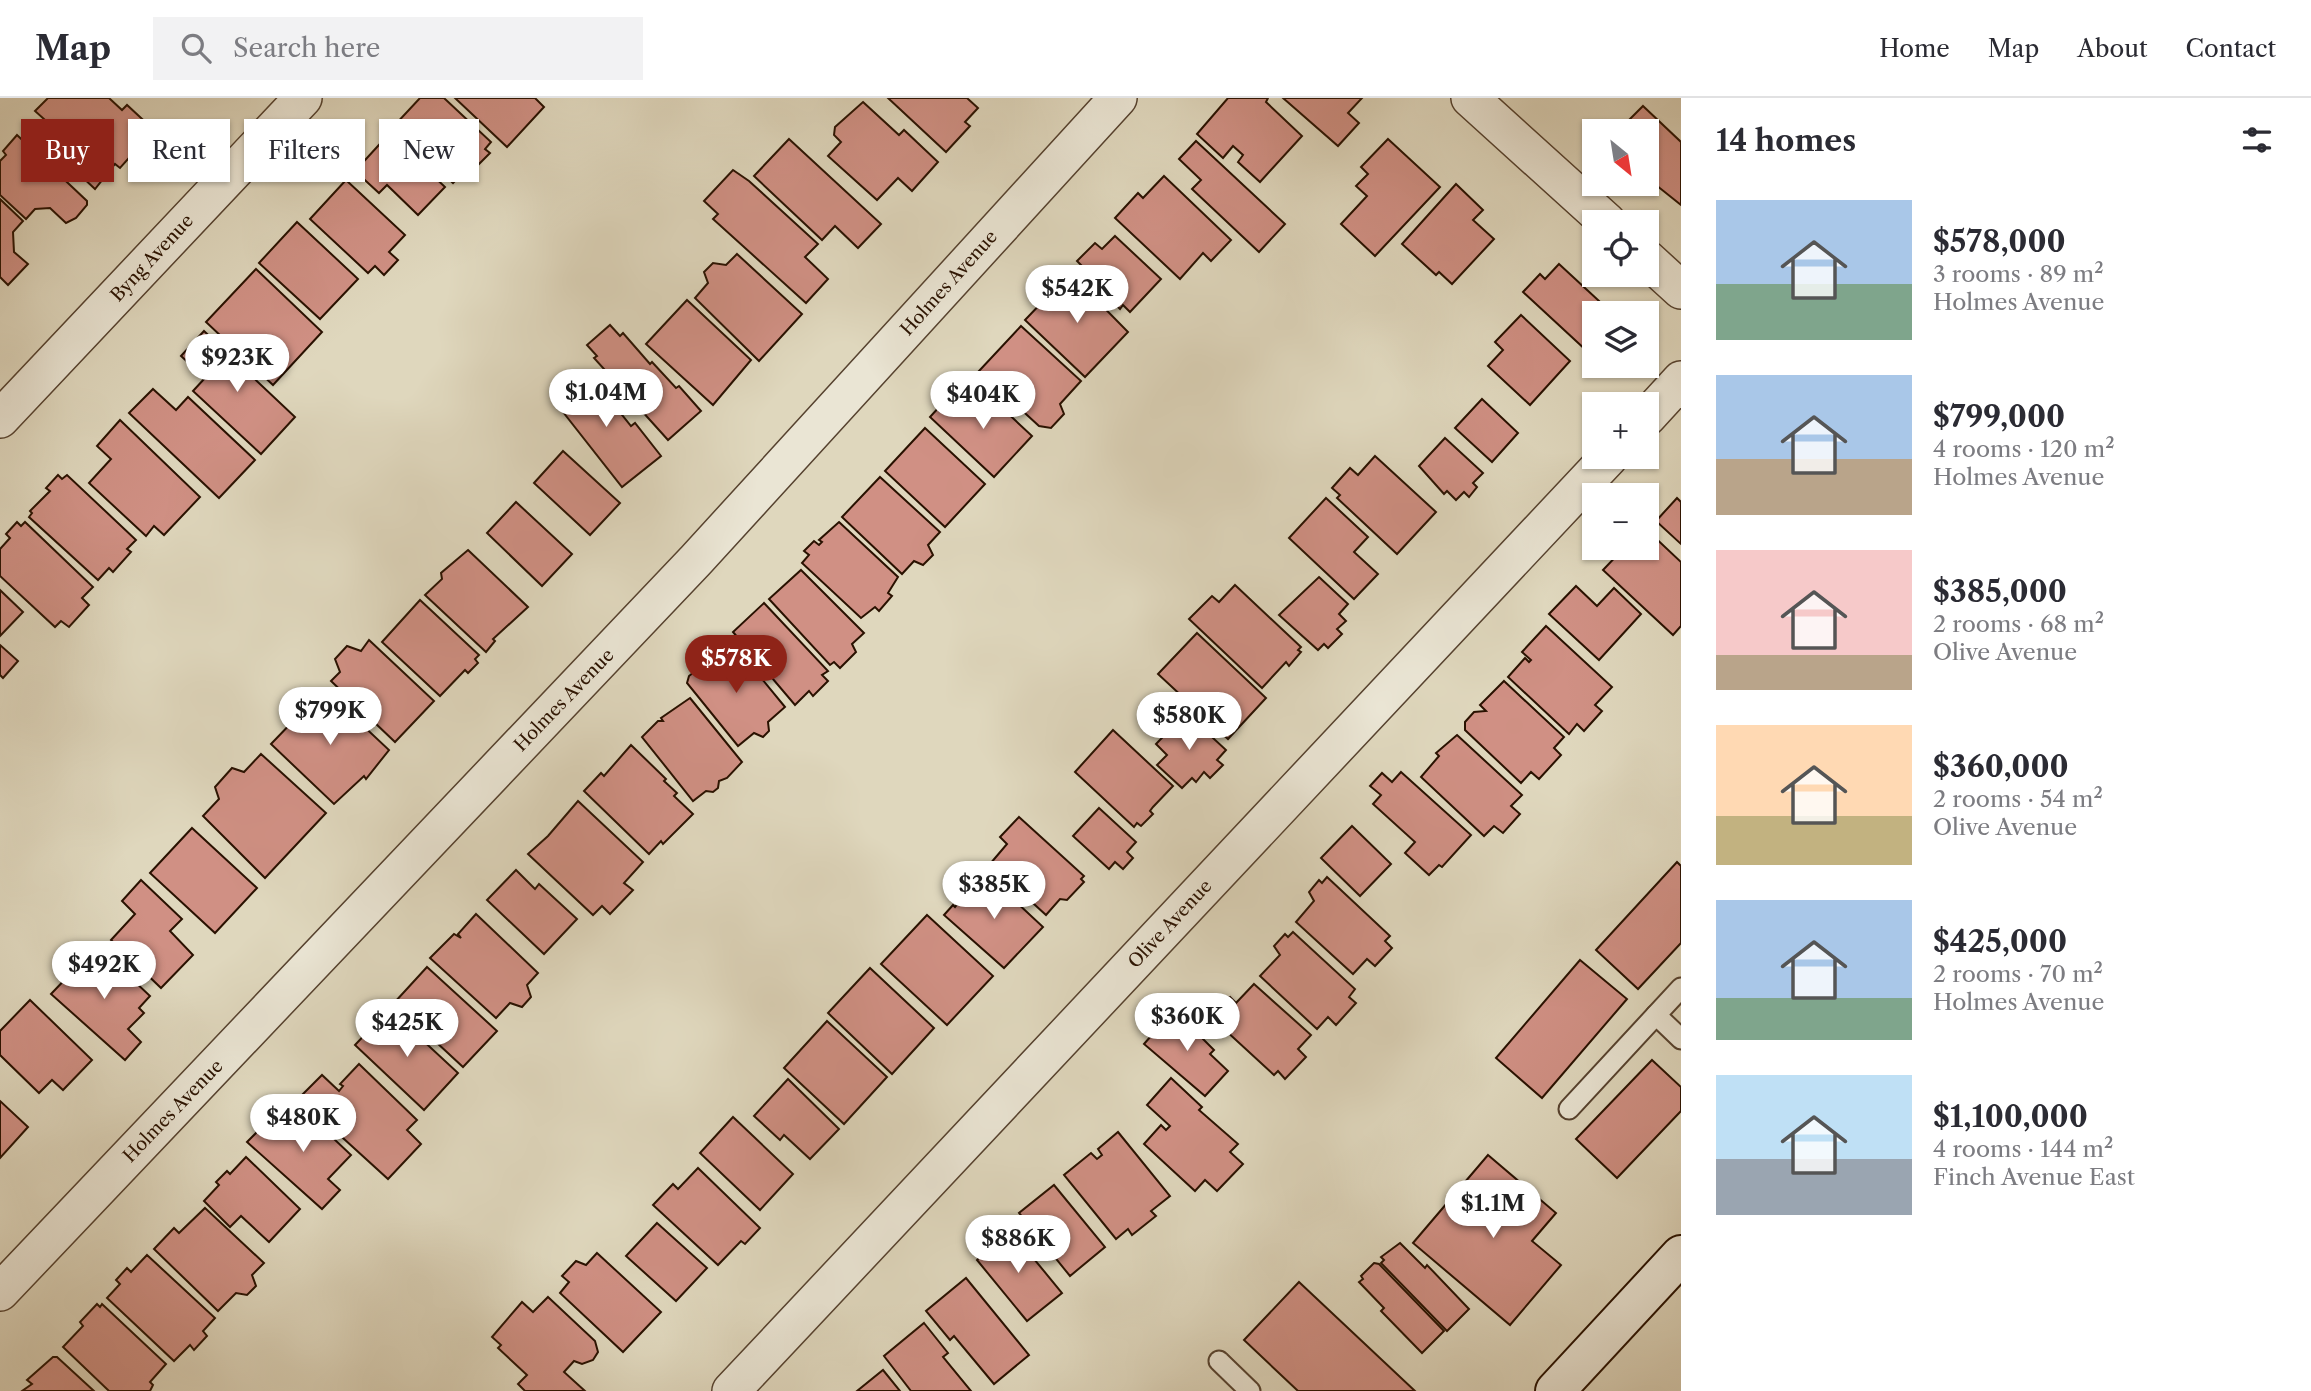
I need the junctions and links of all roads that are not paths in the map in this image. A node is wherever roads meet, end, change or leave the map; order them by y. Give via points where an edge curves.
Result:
1 (303, 98) edge
2 (1118, 98) edge
3 (1470, 98) edge
4 (1594, 210) edge
5 (1659, 270) edge
6 (1681, 290) edge
7 (1681, 380) edge
8 (1659, 404) edge
9 (0, 419) edge
10 (1598, 469) edge
11 (1681, 988) edge
12 (1656, 1015) junction
13 (1681, 1039) edge
14 (1569, 1110) dead end
15 (1681, 1255) edge
16 (0, 1292) edge
17 (1219, 1361) dead end
18 (731, 1391) edge
19 (1250, 1391) edge
20 (1555, 1391) edge

1 - 9 street, Byng Avenue
2 - 16 street, Holmes Avenue via 686,570
3 - 4 street
5 - 6 street
7 - 8 street
10 - 18 street, Olive Avenue
11 - 12 lane
12 - 13 lane
12 - 14 lane
15 - 20 main road
17 - 19 lane

